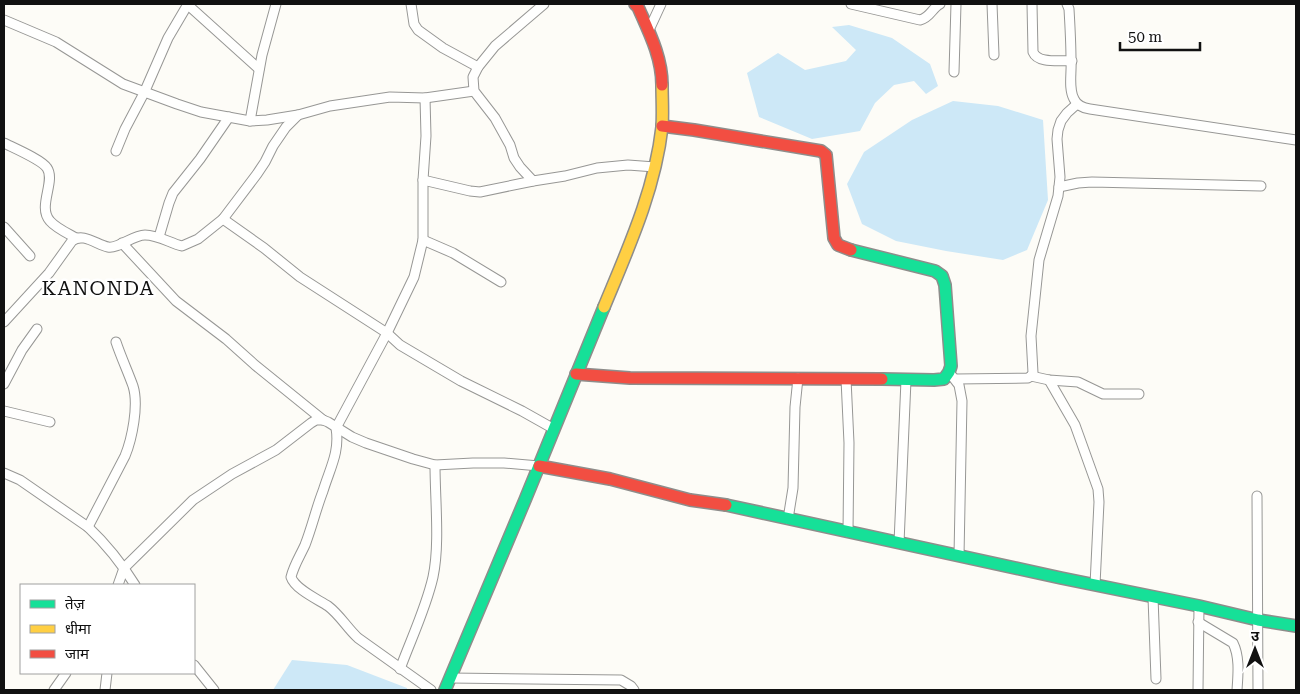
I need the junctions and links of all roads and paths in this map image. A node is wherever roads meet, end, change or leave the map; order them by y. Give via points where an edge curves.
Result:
1 (188, 4) edge
2 (276, 4) edge
3 (411, 4) edge
4 (544, 4) edge
5 (635, 4) edge
6 (661, 4) edge
7 (851, 4) edge
8 (940, 4) edge
9 (956, 4) edge
10 (992, 4) edge
11 (1032, 4) edge
12 (1067, 4) edge
13 (4, 20) edge
14 (648, 30) junction
15 (994, 55) dead end
16 (1072, 60) junction
17 (478, 67) junction
18 (259, 69) junction
19 (954, 72) dead end
20 (474, 91) junction
21 (144, 93) junction
22 (425, 98) junction
23 (1077, 104) junction
24 (298, 115) junction
25 (229, 117) junction
26 (250, 121) junction
27 (662, 126) junction
28 (1296, 140) edge
29 (4, 143) edge
30 (116, 151) dead end
31 (655, 167) junction
32 (423, 180) junction
33 (533, 181) junction
34 (1261, 186) dead end
35 (1059, 187) junction
36 (223, 220) junction
37 (4, 227) edge
38 (76, 238) junction
39 (160, 238) junction
40 (423, 240) junction
41 (122, 243) junction
42 (30, 256) dead end
43 (502, 282) dead end
44 (4, 322) edge
45 (37, 330) dead end
46 (387, 333) junction
47 (116, 342) dead end
48 (576, 374) junction
49 (952, 376) junction
50 (1031, 376) junction
51 (798, 378) junction
52 (846, 378) junction
53 (906, 380) junction
54 (1049, 380) junction
55 (4, 384) edge
56 (1139, 394) dead end
57 (4, 411) edge
58 (323, 420) junction
59 (50, 422) dead end
60 (336, 428) junction
61 (554, 429) junction
62 (435, 465) junction
63 (539, 466) junction
64 (4, 472) edge
65 (1257, 496) dead end
66 (788, 520) junction
67 (88, 527) junction
68 (848, 532) junction
69 (899, 543) junction
70 (960, 556) junction
71 (124, 568) junction
72 (118, 584) edge
73 (134, 584) edge
74 (1095, 585) junction
75 (1153, 597) junction
76 (1199, 606) junction
77 (1258, 620) junction
78 (1198, 622) junction
79 (1296, 626) edge
80 (195, 666) edge
81 (400, 669) junction
82 (65, 674) edge
83 (107, 674) edge
84 (450, 678) junction
85 (1156, 679) dead end
86 (54, 690) edge
87 (105, 690) edge
88 (214, 690) edge
89 (431, 690) edge
90 (445, 690) edge
91 (634, 690) edge
92 (1198, 690) edge
93 (1237, 690) edge
94 (1258, 690) edge

1 - 18 street
1 - 21 street via 168,38
2 - 18 street
3 - 17 street via 418,30
4 - 17 street via 495,46
5 - 14 street
6 - 14 street
7 - 8 street via 920,20
9 - 19 street
10 - 15 street
11 - 16 street via 1035,57 1041,60
12 - 16 street
13 - 21 street via 56,42 123,84
14 - 27 street via 655,44 662,77
16 - 23 street via 1071,92
17 - 20 street via 473,77
18 - 26 street
20 - 22 street
20 - 33 street via 495,118 514,158
21 - 25 street via 201,112
21 - 30 street
22 - 24 street via 390,97 330,106
22 - 32 street
23 - 28 street via 1090,109
23 - 35 street via 1061,121 1058,130
24 - 26 street
24 - 36 street via 286,127
25 - 26 street
25 - 39 street via 174,193
27 - 31 street
27 - 49 street via 812,149 826,155 834,238 838,245 935,271 942,276
29 - 38 street via 48,169 46,216
31 - 33 street via 597,168
31 - 48 street via 637,226
32 - 33 street via 480,192
32 - 40 street
34 - 35 street via 1092,182
35 - 50 street via 1039,260 1031,336
36 - 39 street via 186,245
36 - 46 street via 300,277
37 - 42 street
38 - 41 street via 109,248
38 - 44 street
39 - 41 street via 145,235
40 - 43 street via 461,257
40 - 46 street via 414,277
41 - 58 street via 176,301
45 - 55 street
46 - 60 street
46 - 61 street via 400,345 461,381
47 - 67 street via 134,388 133,430 125,456
48 - 51 street via 630,378
48 - 61 street
49 - 50 street
49 - 53 street
49 - 70 street via 959,385 962,401
50 - 54 street
51 - 52 street
51 - 66 street via 793,488
52 - 53 street
52 - 68 street
53 - 69 street
54 - 56 street via 1078,382 1103,394
54 - 74 street via 1075,425 1098,489
57 - 59 street
58 - 60 street
58 - 71 street via 311,423 276,450 193,500
60 - 62 street via 366,443
60 - 81 street via 335,460 291,577 296,586 329,607 358,638
61 - 63 street
62 - 63 street via 504,463
62 - 81 street via 433,577
63 - 66 street
63 - 84 street
64 - 67 street
65 - 77 street
66 - 68 street
67 - 71 street
68 - 69 street
69 - 70 street
70 - 74 street
71 - 72 street
71 - 73 street
74 - 75 street
75 - 76 street
75 - 85 street
76 - 77 street
76 - 78 street
77 - 79 street
77 - 94 street
78 - 92 street
78 - 93 street via 1233,643 1238,666
80 - 88 street
81 - 89 street
82 - 86 street
83 - 87 street
84 - 90 street
84 - 91 street via 622,680

